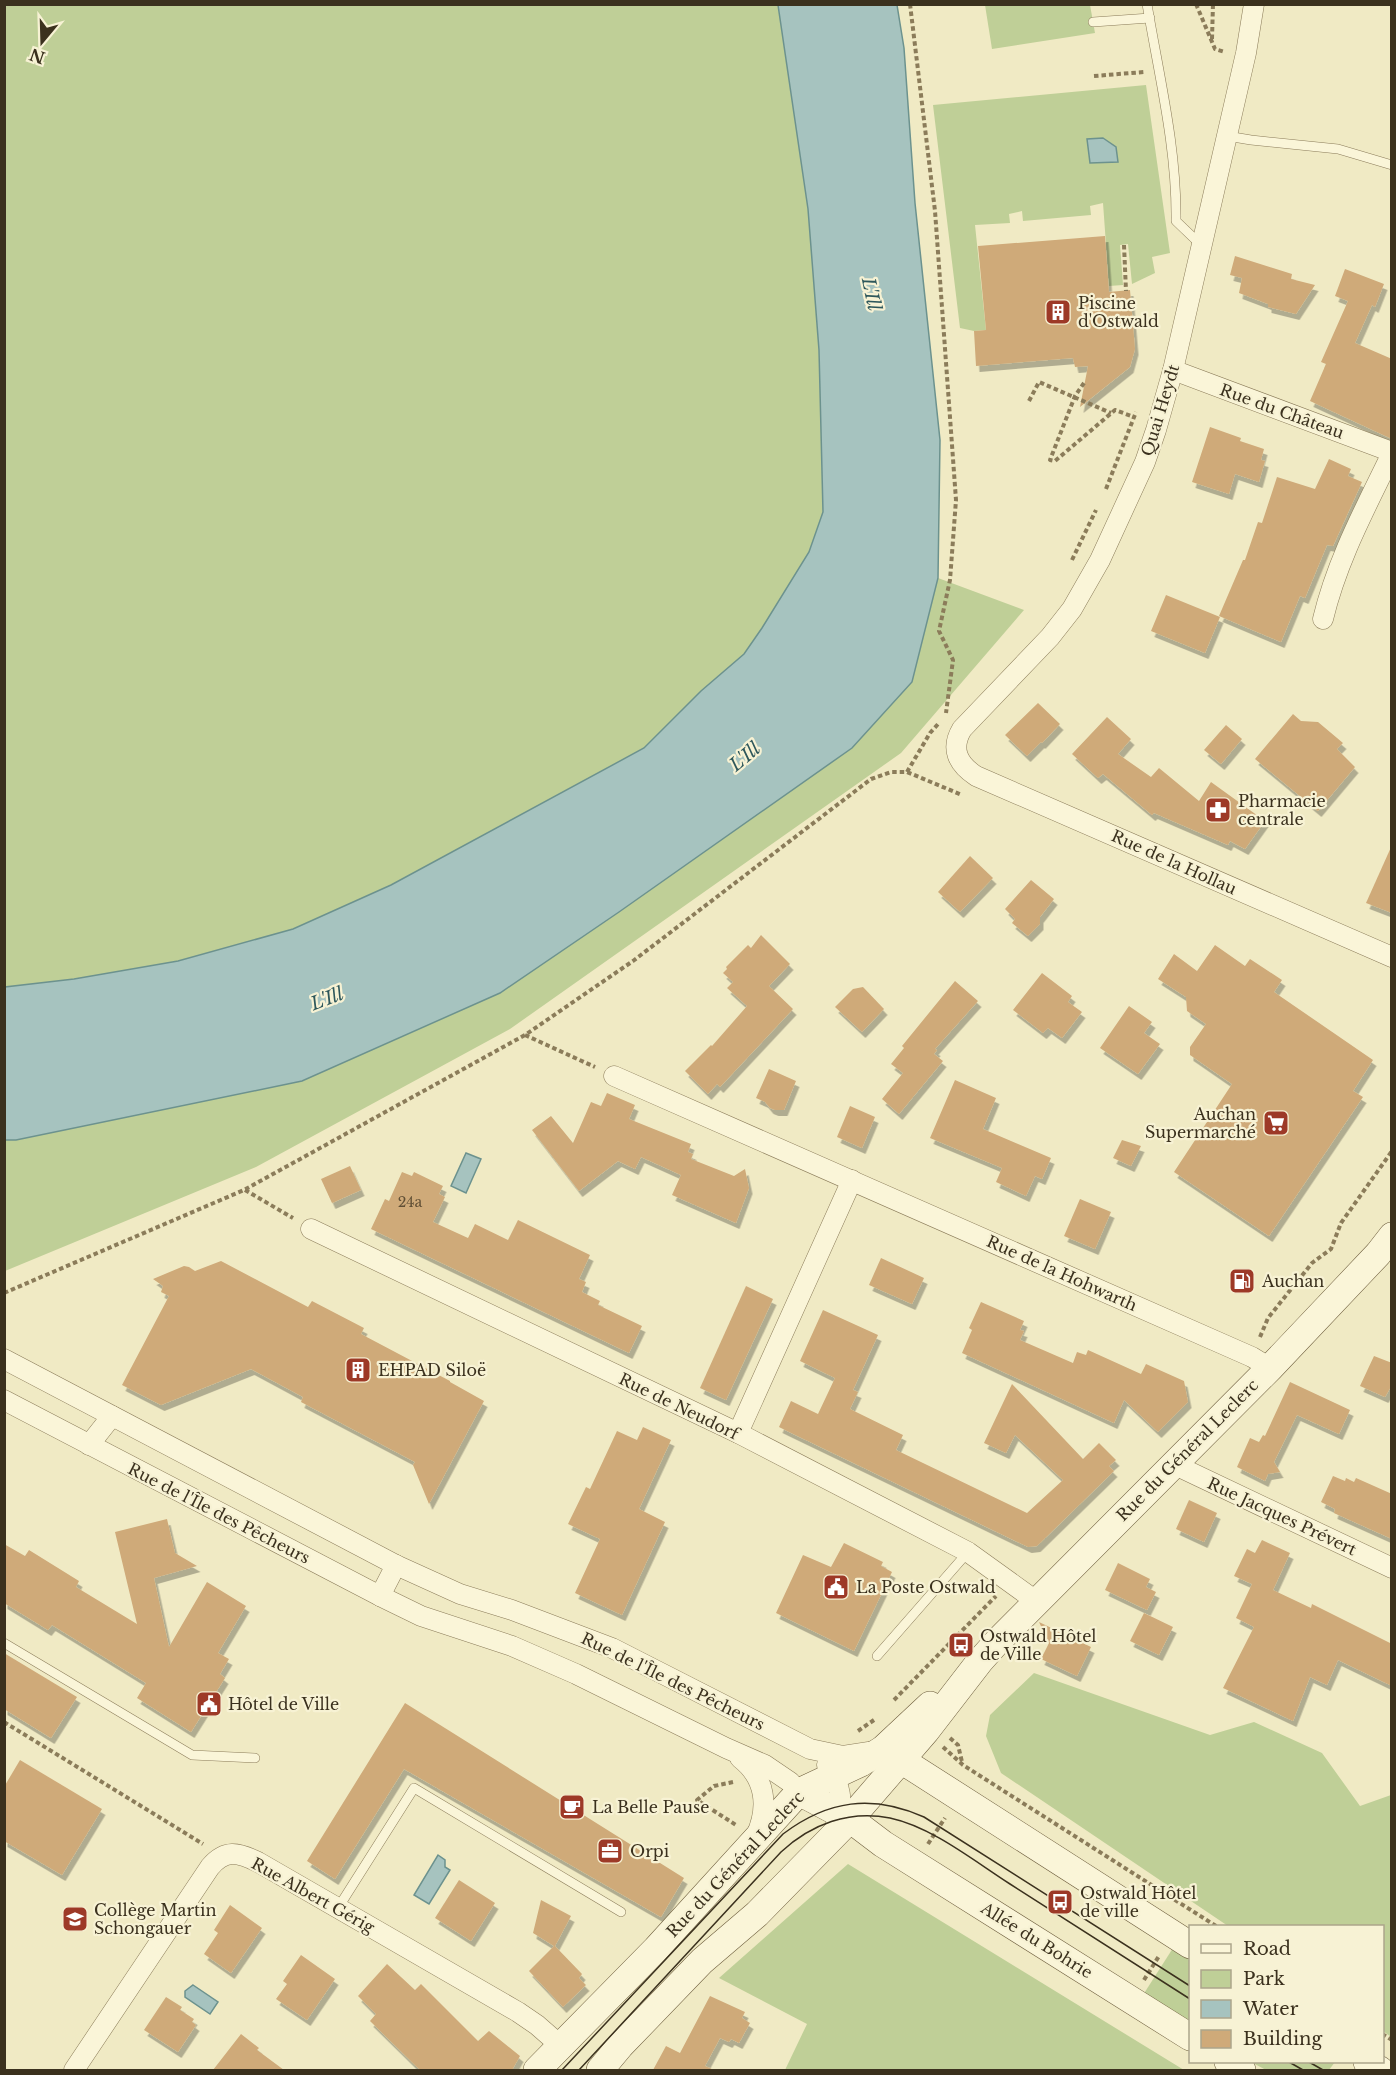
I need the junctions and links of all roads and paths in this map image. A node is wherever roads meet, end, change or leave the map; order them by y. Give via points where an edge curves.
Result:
1 (910, 4) edge
2 (1147, 4) edge
3 (1196, 4) edge
4 (1213, 4) edge
5 (1254, 4) edge
6 (1150, 18) junction
7 (1093, 22) dead end
8 (1226, 41) dead end
9 (1212, 43) junction
10 (1224, 52) junction
11 (1245, 56) junction
12 (1221, 62) dead end
13 (1124, 73) dead end
14 (1094, 76) dead end
15 (1227, 136) junction
16 (1392, 165) edge
17 (1124, 245) dead end
18 (1202, 246) junction
19 (1126, 291) dead end
20 (1173, 370) junction
21 (1084, 383) dead end
22 (1075, 396) junction
23 (1029, 401) dead end
24 (1137, 409) dead end
25 (1111, 413) junction
26 (1134, 417) junction
27 (1392, 452) edge
28 (1105, 492) dead end
29 (1101, 501) dead end
30 (1069, 567) dead end
31 (1323, 619) dead end
32 (954, 707) dead end
33 (946, 715) junction
34 (960, 762) joint
35 (1392, 957) edge
36 (525, 1035) junction
37 (614, 1076) joint
38 (1392, 1151) edge
39 (852, 1180) junction
40 (244, 1190) junction
41 (311, 1229) joint
42 (1392, 1236) edge
43 (4, 1293) edge
44 (4, 1359) edge
45 (1261, 1362) junction
46 (4, 1400) edge
47 (112, 1416) junction
48 (738, 1433) junction
49 (89, 1445) junction
50 (1173, 1464) junction
51 (968, 1552) junction
52 (396, 1565) junction
53 (1392, 1568) edge
54 (1011, 1583) junction
55 (380, 1596) junction
56 (1036, 1601) junction
57 (4, 1643) edge
58 (877, 1656) dead end
59 (980, 1661) junction
60 (888, 1706) dead end
61 (874, 1719) dead end
62 (4, 1722) edge
63 (933, 1723) junction
64 (851, 1735) dead end
65 (726, 1748) junction
66 (944, 1748) dead end
67 (810, 1749) junction
68 (255, 1758) dead end
69 (892, 1762) junction
70 (799, 1787) junction
71 (945, 1787) junction
72 (841, 1800) junction
73 (755, 1838) junction
74 (883, 1844) junction
75 (822, 1847) junction
76 (221, 1856) junction
77 (338, 1908) junction
78 (621, 1912) dead end
79 (1214, 1925) edge
80 (1189, 1944) edge
81 (1189, 2036) edge
82 (561, 2046) junction
83 (74, 2070) edge
84 (537, 2070) edge
85 (600, 2070) edge

1 - 33 path via 936,211 955,478 950,580 939,631 953,660
2 - 6 lane
3 - 9 path
4 - 9 path
5 - 11 street, Quai Heydt
6 - 7 lane
6 - 18 lane via 1168,126 1176,221
8 - 10 path
9 - 10 path
10 - 11 path
10 - 12 path
11 - 15 street, Quai Heydt
13 - 14 path
15 - 16 lane via 1338,149
15 - 18 street, Quai Heydt
17 - 19 path
18 - 20 street, Quai Heydt
20 - 27 street, Rue du Château
20 - 34 street, Quai Heydt via 1145,462 1088,582 1050,637 962,729 956,748
21 - 22 path
22 - 23 path via 1039,382
22 - 25 path
22 - 25 path via 1050,460 1055,461
24 - 26 path
25 - 26 path via 1115,410
26 - 28 path
27 - 31 street, Rue du Château via 1341,560
29 - 30 path
32 - 33 path
33 - 36 path via 930,733 907,772 891,772 871,779 633,961
34 - 35 street, Rue de la Hollau via 976,776
36 - 37 path
36 - 40 path
37 - 39 street, Rue de la Hohwarth
38 - 45 path via 1341,1223 1331,1249 1312,1263 1268,1318
39 - 45 street, Rue de la Hohwarth
39 - 48 street
40 - 41 path
40 - 43 path
41 - 48 street, Rue de Neudorf
42 - 45 main road, Rue du Général Leclerc via 1378,1254
44 - 47 street, Rue de l'Île des Pêcheurs
45 - 50 main road, Rue du Général Leclerc
46 - 49 street, Rue de l'Île des Pêcheurs
47 - 49 street
47 - 52 street, Rue de l'Île des Pêcheurs
48 - 51 street, Rue de Neudorf
49 - 55 street, Rue de l'Île des Pêcheurs
50 - 53 street, Rue Jacques Prévert
50 - 56 main road, Rue du Général Leclerc
51 - 54 street, Rue de Neudorf
51 - 58 lane
52 - 55 street
52 - 67 street, Rue de l'Île des Pêcheurs via 459,1594 612,1648
54 - 56 street, Rue de Neudorf
54 - 60 path
55 - 65 street, Rue de l'Île des Pêcheurs via 438,1623 537,1656
56 - 59 main road, Rue du Général Leclerc
57 - 68 lane via 192,1755
59 - 63 main road, Rue du Général Leclerc
59 - 69 main road, Rue du Général Leclerc via 914,1719
61 - 64 path
62 - 76 path
63 - 69 main road, Rue du Général Leclerc
63 - 71 main road via 925,1737 923,1756 932,1775
65 - 70 street, Rue de l'Île des Pêcheurs via 765,1765
65 - 73 street, Rue de l'Île des Pêcheurs via 751,1767 764,1794 761,1825
66 - 79 path via 970,1770
67 - 69 street, Rue de l'Île des Pêcheurs
67 - 72 street via 820,1758
69 - 71 main road
69 - 72 main road, Rue du Général Leclerc
69 - 72 main road, Rue du Général Leclerc via 861,1763
70 - 72 main road, Allée du Bohrie
70 - 72 main road, Rue du Général Leclerc
70 - 73 main road, Rue du Général Leclerc
71 - 80 main road
72 - 74 main road, Allée du Bohrie
72 - 75 main road, Rue du Général Leclerc
73 - 82 main road, Rue du Général Leclerc via 672,1932
74 - 75 main road, Allée du Bohrie via 854,1834
74 - 81 main road, Allée du Bohrie
75 - 85 main road, Rue du Général Leclerc via 757,1914 702,1961
76 - 77 street, Rue Albert Gérig via 248,1857
76 - 83 street
77 - 78 lane via 414,1788
77 - 82 street, Rue Albert Gérig via 518,2012
82 - 84 main road, Rue du Général Leclerc

